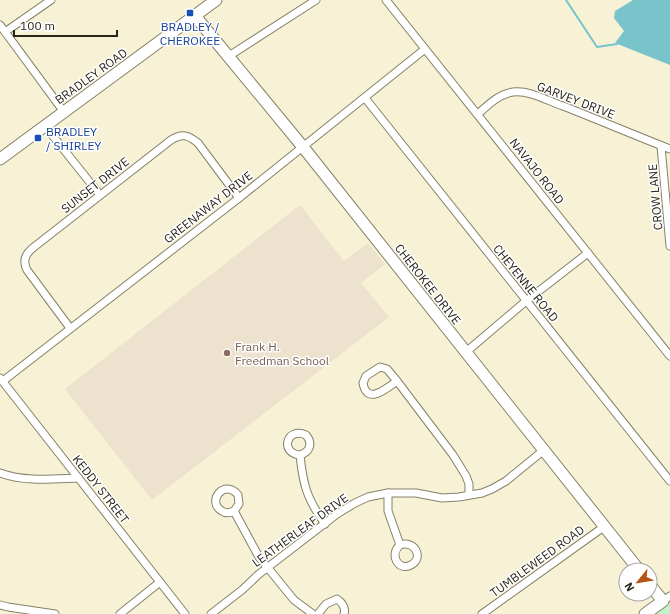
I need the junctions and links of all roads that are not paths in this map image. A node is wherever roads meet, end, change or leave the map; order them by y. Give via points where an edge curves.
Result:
1 (51, 0) edge
2 (216, 0) edge
3 (316, 0) edge
4 (386, 0) edge
5 (195, 16) junction
6 (0, 25) edge
7 (5, 32) junction
8 (425, 49) junction
9 (229, 56) junction
10 (365, 98) junction
11 (64, 112) junction
12 (478, 114) junction
13 (45, 126) junction
14 (661, 146) junction
15 (303, 147) junction
16 (670, 149) edge
17 (0, 159) edge
18 (100, 195) junction
19 (239, 198) junction
20 (670, 246) edge
21 (588, 253) junction
22 (526, 301) junction
23 (70, 328) junction
24 (466, 352) junction
25 (670, 356) edge
26 (1, 379) edge
27 (397, 381) junction
28 (544, 450) junction
29 (300, 455) dead end
30 (0, 473) edge
31 (78, 478) junction
32 (670, 481) edge
33 (388, 493) junction
34 (469, 495) junction
35 (234, 511) dead end
36 (325, 524) junction
37 (605, 526) junction
38 (400, 546) dead end
39 (633, 562) edge
40 (268, 567) junction
41 (160, 582) junction
42 (658, 592) edge
43 (666, 599) edge
44 (0, 604) edge
45 (56, 614) edge
46 (120, 614) edge
47 (185, 614) edge
48 (211, 614) edge
49 (313, 614) edge
50 (318, 614) edge
51 (344, 614) edge
52 (482, 614) edge
53 (645, 614) edge

1 - 7 street
2 - 5 street, BRADLEY ROAD
3 - 9 street
4 - 8 street, NAVAJO ROAD
5 - 9 street, CHEROKEE DRIVE
5 - 11 street, BRADLEY ROAD
6 - 7 street
7 - 11 street
8 - 10 street, GREENAWAY DRIVE
8 - 12 street, NAVAJO ROAD
9 - 15 street, CHEROKEE DRIVE
10 - 15 street, GREENAWAY DRIVE
10 - 22 street, CHEYENNE ROAD
11 - 13 street, BRADLEY ROAD
12 - 14 street, GARVEY DRIVE via 503,95 520,92
12 - 21 street, NAVAJO ROAD
13 - 17 street, BRADLEY ROAD
13 - 18 street
14 - 16 street, GARVEY DRIVE
14 - 20 street, CROW LANE
15 - 19 street, GREENAWAY DRIVE
15 - 24 street, CHEROKEE DRIVE
18 - 19 street, SUNSET DRIVE via 171,140 185,135 198,143
18 - 23 street, SUNSET DRIVE via 29,251 24,261 29,273
19 - 23 street, GREENAWAY DRIVE
21 - 22 street
21 - 25 street, NAVAJO ROAD
22 - 24 street
22 - 32 street, CHEYENNE ROAD
23 - 26 street, GREENAWAY DRIVE
24 - 28 street, CHEROKEE DRIVE
26 - 31 street, KEDDY STREET
27 - 27 street via 374,395 367,391 363,383 366,376 380,367 387,369
27 - 34 street via 454,455 469,484
28 - 34 street, LEATHERLEAF DRIVE via 497,486 488,491
28 - 37 street, CHEROKEE DRIVE
29 - 36 street via 307,494
30 - 31 street via 36,479
31 - 41 street, KEDDY STREET
33 - 34 street, LEATHERLEAF DRIVE via 416,493 442,498
33 - 36 street, LEATHERLEAF DRIVE via 355,503
33 - 38 street via 388,512
35 - 40 street via 254,548
36 - 40 street, LEATHERLEAF DRIVE
37 - 39 street, CHEROKEE DRIVE
37 - 52 street, TUMBLEWEED ROAD
40 - 48 street, LEATHERLEAF DRIVE
40 - 49 street via 297,603
41 - 46 street
41 - 47 street, KEDDY STREET
42 - 43 street
43 - 53 street
44 - 45 street
50 - 51 street via 326,604 337,599 344,606

